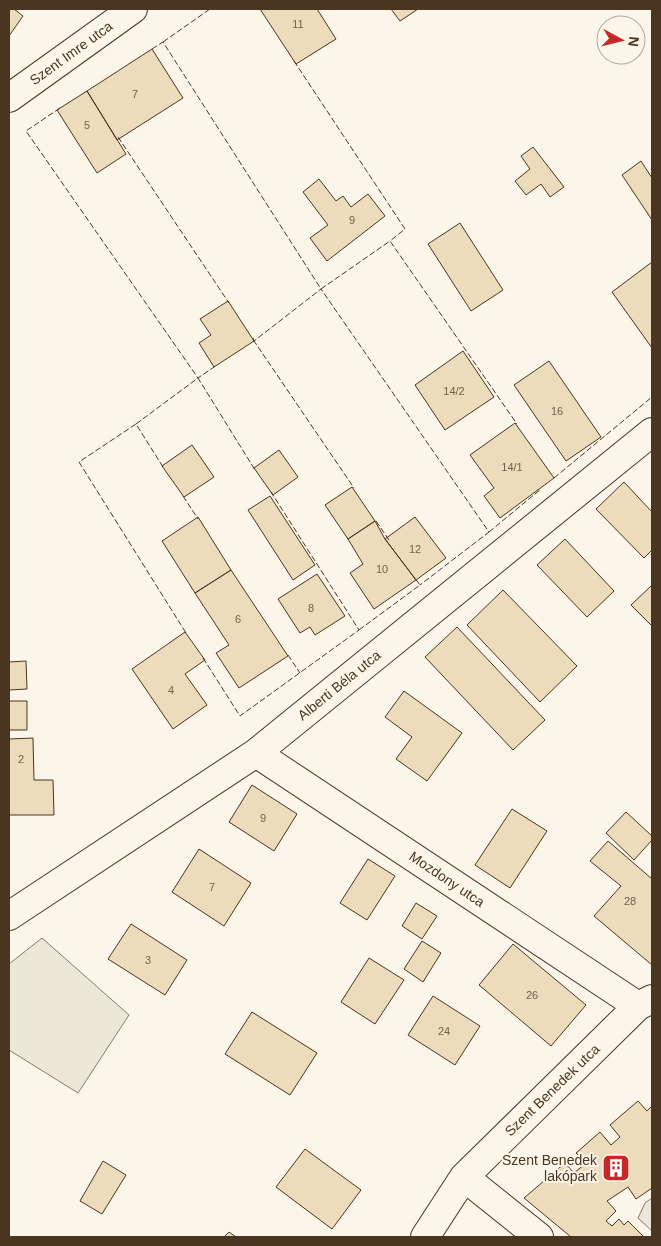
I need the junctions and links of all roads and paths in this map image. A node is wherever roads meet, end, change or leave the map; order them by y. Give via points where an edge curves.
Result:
1 (133, 9) edge
2 (9, 98) edge
3 (652, 432) edge
4 (256, 753) junction
5 (9, 916) edge
6 (645, 1003) edge
7 (464, 1177) junction
8 (425, 1237) edge
9 (539, 1237) edge

1 - 2 street, Szent Imre utca
3 - 4 street, Alberti Béla utca
4 - 5 street, Alberti Béla utca
4 - 6 street, Mozdony utca
6 - 7 street, Szent Benedek utca
7 - 8 street, Szent Benedek utca
7 - 9 street

